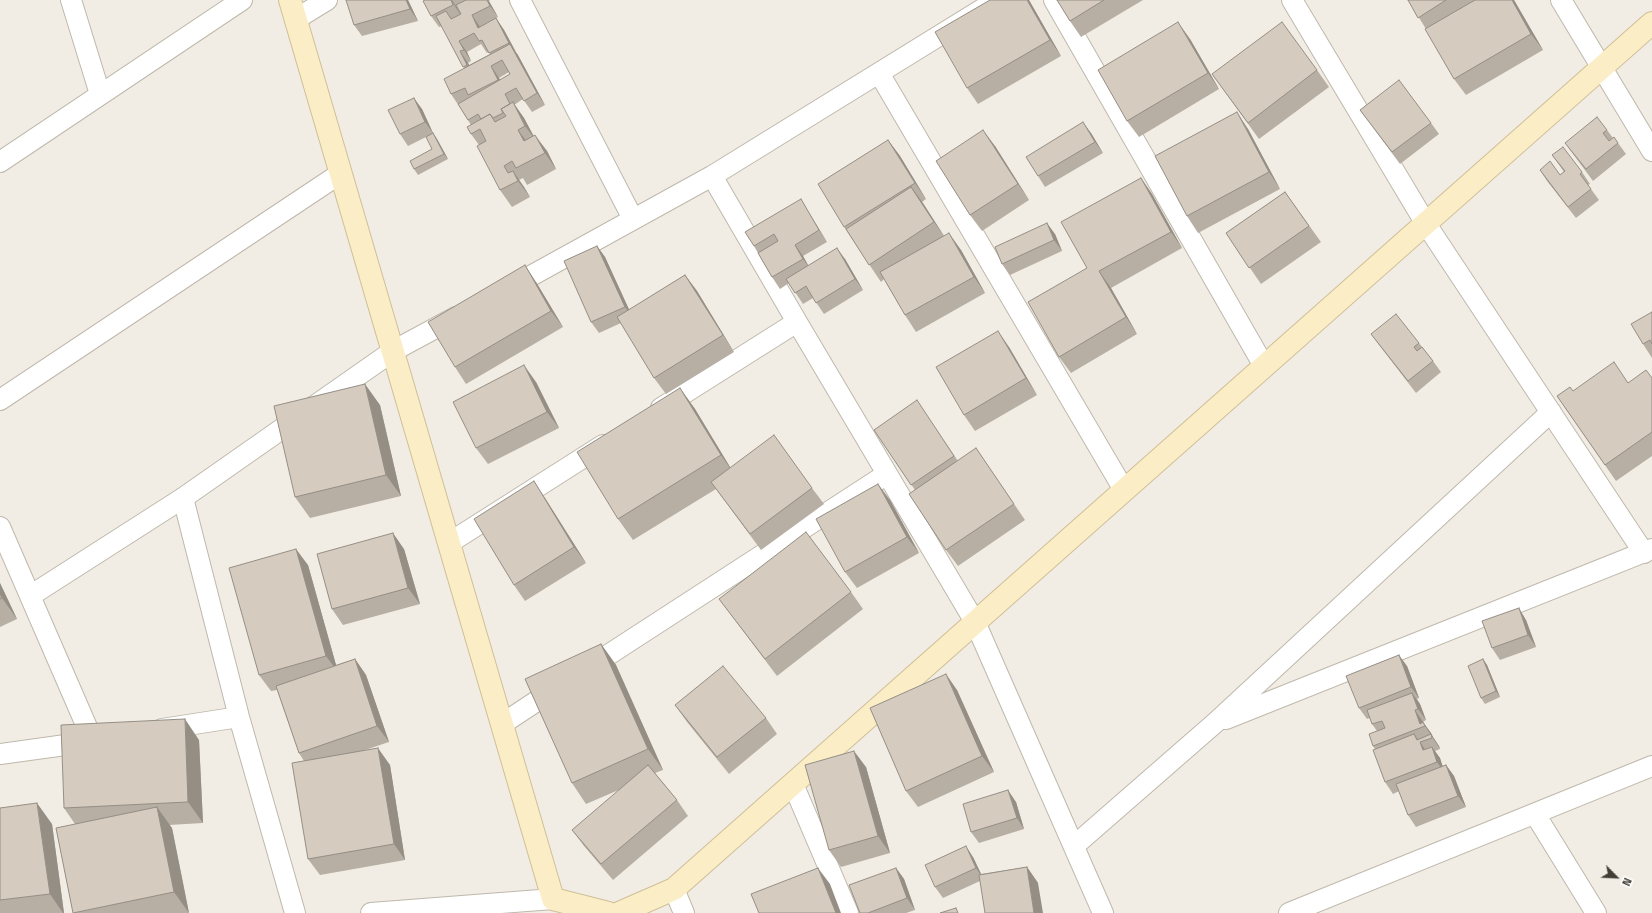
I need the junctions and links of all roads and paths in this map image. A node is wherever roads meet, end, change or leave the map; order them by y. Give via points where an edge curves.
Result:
1 (71, 0) edge
2 (242, 0) edge
3 (327, 0) edge
4 (520, 0) edge
5 (997, 0) edge
6 (1054, 0) edge
7 (1292, 0) edge
8 (1561, 0) edge
9 (293, 9) edge
10 (1652, 23) edge
11 (1602, 68) junction
12 (879, 73) junction
13 (100, 94) junction
14 (1652, 151) edge
15 (0, 162) edge
16 (341, 173) junction
17 (712, 176) junction
18 (633, 219) junction
19 (1426, 224) junction
20 (496, 295) edge
21 (468, 310) edge
22 (797, 322) junction
23 (393, 351) junction
24 (1264, 366) junction
25 (0, 400) edge
26 (1551, 412) junction
27 (643, 420) edge
28 (616, 437) edge
29 (888, 474) junction
30 (1124, 490) junction
31 (183, 498) junction
32 (0, 527) edge
33 (449, 543) junction
34 (1648, 551) edge
35 (30, 596) junction
36 (975, 622) junction
37 (239, 716) junction
38 (1215, 723) junction
39 (502, 724) junction
40 (147, 732) edge
41 (0, 754) edge
42 (1652, 766) edge
43 (793, 784) junction
44 (1535, 814) junction
45 (1074, 846) junction
46 (674, 889) junction
47 (548, 906) edge
48 (295, 913) edge
49 (371, 913) edge
50 (608, 913) edge
51 (619, 913) edge
52 (684, 913) edge
53 (848, 913) edge
54 (1103, 913) edge
55 (1289, 913) edge
56 (1596, 913) edge

1 - 13 street
2 - 13 street
3 - 9 street
4 - 18 street
5 - 12 street
6 - 24 street
7 - 19 street
8 - 11 street
9 - 16 street
10 - 11 street
11 - 14 street
11 - 19 street
12 - 17 street
12 - 30 street
13 - 15 street
16 - 23 street
16 - 25 street
17 - 18 street
17 - 22 street
18 - 20 street
19 - 24 street
19 - 26 street
21 - 23 street
22 - 27 street
22 - 29 street
23 - 31 street
23 - 33 street
24 - 30 street
26 - 34 street
26 - 38 street
28 - 33 street
29 - 36 street
29 - 39 street
30 - 36 street
31 - 35 street
31 - 37 street
32 - 35 street
33 - 39 street
34 - 38 street
35 - 41 street via 101,740
36 - 43 street
36 - 45 street
37 - 40 street
37 - 48 street
38 - 45 street
39 - 47 street
42 - 44 street
43 - 46 street
43 - 53 street
44 - 55 street
44 - 56 street
45 - 54 street
46 - 51 street
46 - 52 street
47 - 49 street
47 - 50 street

